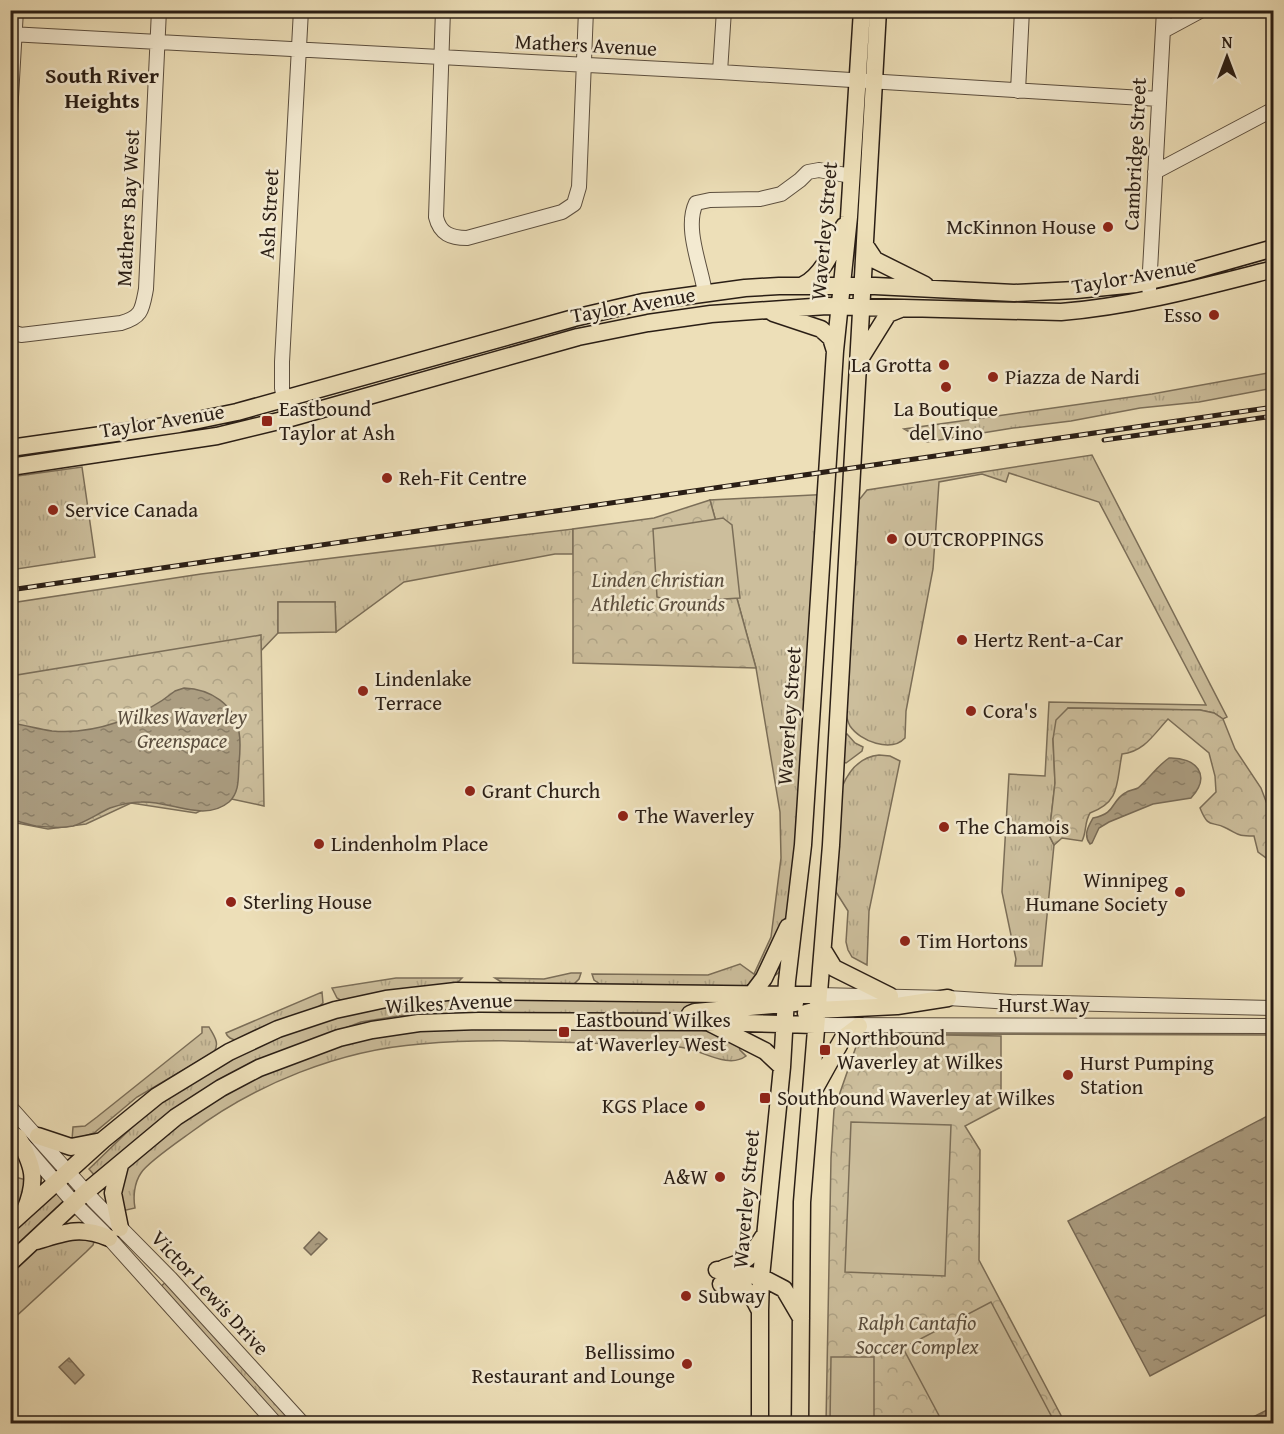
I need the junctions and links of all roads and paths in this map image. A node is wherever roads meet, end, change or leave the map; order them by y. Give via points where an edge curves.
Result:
1 (16, 10) edge
2 (159, 10) edge
3 (301, 10) edge
4 (443, 10) edge
5 (586, 10) edge
6 (724, 10) edge
7 (862, 10) edge
8 (878, 10) edge
9 (1022, 10) edge
10 (1164, 10) edge
11 (1202, 10) edge
12 (1162, 31) junction
13 (13, 34) edge
14 (157, 42) junction
15 (299, 50) junction
16 (440, 58) junction
17 (583, 66) junction
18 (720, 72) junction
19 (866, 82) junction
20 (1018, 91) junction
21 (1159, 99) junction
22 (1274, 109) edge
23 (10, 114) edge
24 (1155, 172) junction
25 (851, 176) junction
26 (849, 217) junction
27 (866, 245) junction
28 (1274, 248) edge
29 (1274, 269) edge
30 (1150, 281) junction
31 (803, 285) junction
32 (841, 285) junction
33 (863, 286) junction
34 (934, 289) junction
35 (705, 293) junction
36 (1148, 300) junction
37 (839, 306) junction
38 (861, 306) junction
39 (903, 308) junction
40 (761, 310) junction
41 (10, 331) edge
42 (835, 351) junction
43 (858, 362) junction
44 (284, 400) junction
45 (287, 419) junction
46 (29, 446) junction
47 (10, 448) edge
48 (10, 459) edge
49 (10, 467) edge
50 (796, 907) junction
51 (823, 950) junction
52 (752, 994) junction
53 (890, 996) junction
54 (948, 998) junction
55 (785, 999) junction
56 (1274, 1008) edge
57 (817, 1010) junction
58 (669, 1022) junction
59 (706, 1022) junction
60 (784, 1023) junction
61 (859, 1026) junction
62 (1274, 1026) edge
63 (782, 1067) junction
64 (810, 1098) junction
65 (10, 1107) edge
66 (14, 1133) edge
67 (38, 1136) junction
68 (103, 1140) junction
69 (120, 1165) junction
70 (63, 1178) junction
71 (80, 1198) junction
72 (25, 1211) junction
73 (10, 1224) edge
74 (114, 1233) junction
75 (765, 1234) junction
76 (34, 1242) junction
77 (10, 1263) edge
78 (719, 1277) junction
79 (761, 1277) junction
80 (759, 1310) junction
81 (802, 1319) junction
82 (276, 1424) edge
83 (303, 1424) edge
84 (760, 1424) edge
85 (800, 1424) edge

1 - 13 street
2 - 14 street
3 - 15 street, Ash Street
4 - 16 street
5 - 17 street
6 - 18 street
7 - 19 main road, Waverley Street
8 - 19 main road, Waverley Street
9 - 20 street
10 - 12 street, Cambridge Street
11 - 12 street
12 - 21 street, Cambridge Street
13 - 14 street, Mathers Avenue
13 - 23 street
14 - 15 street, Mathers Avenue
14 - 41 street, Mathers Bay West via 146,289 141,313 121,323 21,336
15 - 16 street, Mathers Avenue
15 - 44 street, Ash Street via 282,362
16 - 17 street, Mathers Avenue
16 - 17 street via 436,217 441,230 454,238 468,238 562,212 574,204 579,187
17 - 18 street, Mathers Avenue
18 - 19 street, Mathers Avenue
19 - 20 street, Mathers Avenue
19 - 25 main road, Waverley Street
19 - 27 main road, Waverley Street
20 - 21 street, Mathers Avenue
21 - 24 street, Cambridge Street
22 - 24 street
24 - 30 street, Cambridge Street
25 - 26 main road, Waverley Street
25 - 35 street via 819,170 808,172 781,194 696,203 691,213 691,229
26 - 31 main road via 819,272
26 - 32 main road, Waverley Street
27 - 33 main road, Waverley Street
27 - 34 main road via 875,260
28 - 30 main road, Taylor Avenue
29 - 36 main road, Taylor Avenue
30 - 34 main road, Taylor Avenue via 1014,293
30 - 36 street, Cambridge Street
31 - 32 main road, Taylor Avenue
31 - 35 main road, Taylor Avenue
32 - 33 main road, Taylor Avenue
32 - 37 main road, Waverley Street
33 - 34 main road, Taylor Avenue
33 - 38 main road, Waverley Street
35 - 44 main road, Taylor Avenue via 584,315
36 - 39 main road, Taylor Avenue via 1061,312
37 - 38 main road, Taylor Avenue
37 - 40 main road, Taylor Avenue
37 - 42 main road, Waverley Street
38 - 39 main road, Taylor Avenue
38 - 43 main road, Waverley Street
39 - 43 main road via 888,314
40 - 42 main road via 821,329 831,338
40 - 45 main road, Taylor Avenue via 598,332
42 - 50 main road, Waverley Street
43 - 51 main road, Waverley Street
44 - 45 street, Ash Street
44 - 46 main road, Taylor Avenue via 209,419
45 - 49 main road, Taylor Avenue via 217,436
46 - 47 main road, Taylor Avenue
46 - 48 street, Taylor Avenue
50 - 52 main road via 764,978
50 - 55 main road, Waverley Street
51 - 53 main road via 834,968
51 - 57 main road, Waverley Street
52 - 55 main road, Wilkes Avenue
52 - 68 main road, Wilkes Avenue via 456,992 386,999 334,1010 278,1029 229,1052 156,1096
53 - 54 street, Hurst Way
53 - 57 street, Hurst Way
54 - 56 street, Hurst Way
54 - 57 main road via 897,1006
55 - 57 main road, Wilkes Avenue
55 - 58 main road via 695,1011
55 - 60 main road, Waverley Street
57 - 60 main road, Wilkes Avenue
57 - 61 street, Hurst Way
57 - 64 main road, Waverley Street
58 - 59 main road, Wilkes Avenue
58 - 69 main road, Wilkes Avenue via 419,1023 339,1038 268,1064 221,1088 176,1117
59 - 60 main road, Wilkes Avenue
59 - 63 main road via 765,1051
60 - 63 main road, Waverley Street
61 - 62 street, Hurst Way
61 - 64 main road via 843,1038
63 - 75 main road, Waverley Street
64 - 81 main road, Waverley Street via 802,1202
65 - 67 street
66 - 70 street
66 - 72 main road via 33,1169 32,1194
67 - 68 main road via 71,1147
67 - 70 street
68 - 70 main road, Wilkes Avenue
69 - 71 main road, Wilkes Avenue
69 - 74 main road via 113,1193
70 - 71 street
70 - 72 main road, Wilkes Avenue
71 - 74 street, Victor Lewis Drive
71 - 76 main road, Wilkes Avenue
72 - 73 main road, Wilkes Avenue
74 - 76 main road via 76,1230
74 - 82 street, Victor Lewis Drive
74 - 83 street, Victor Lewis Drive via 170,1278
75 - 78 main road via 744,1262
75 - 79 main road, Waverley Street
76 - 77 main road, Wilkes Avenue
78 - 79 main road
78 - 80 main road via 743,1286
79 - 80 main road, Waverley Street
79 - 81 main road via 784,1289
80 - 84 main road, Waverley Street
81 - 85 main road, Waverley Street

